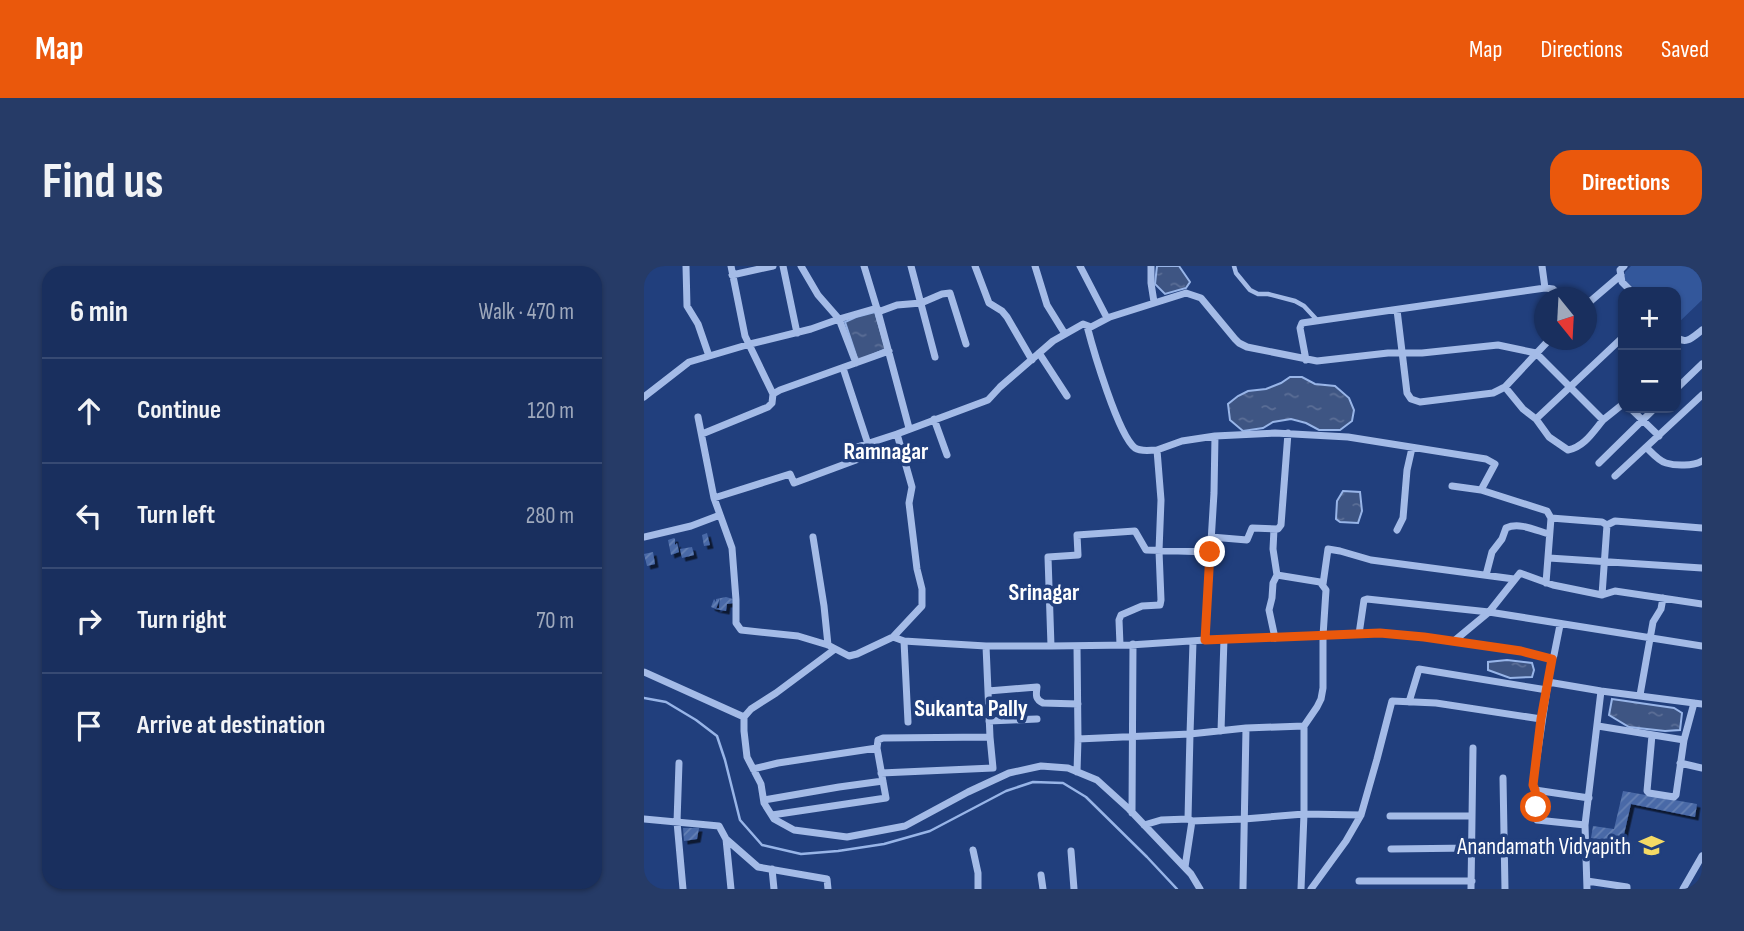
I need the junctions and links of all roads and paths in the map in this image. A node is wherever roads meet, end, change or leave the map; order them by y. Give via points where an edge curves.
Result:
1 (686, 266) edge
2 (731, 266) edge
3 (774, 266) edge
4 (782, 266) edge
5 (801, 266) edge
6 (864, 266) edge
7 (911, 266) edge
8 (975, 266) edge
9 (1035, 266) edge
10 (1080, 266) edge
11 (1151, 266) edge
12 (1234, 266) edge
13 (1542, 266) edge
14 (1624, 266) edge
15 (732, 275) junction
16 (1621, 275) junction
17 (1545, 287) edge
18 (1627, 287) edge
19 (1534, 290) edge
20 (1597, 296) edge
21 (1154, 302) junction
22 (921, 303) junction
23 (878, 310) junction
24 (1397, 310) junction
25 (1107, 318) junction
26 (839, 319) junction
27 (1317, 320) junction
28 (1087, 326) junction
29 (1702, 331) edge
30 (797, 333) junction
31 (1065, 334) junction
32 (1681, 339) edge
33 (1618, 342) edge
34 (750, 344) junction
35 (966, 344) dead end
36 (1539, 350) edge
37 (889, 351) junction
38 (1401, 352) junction
39 (1536, 353) junction
40 (1040, 354) junction
41 (709, 356) junction
42 (935, 357) dead end
43 (1032, 360) junction
44 (1306, 360) junction
45 (856, 363) junction
46 (1702, 364) edge
47 (843, 368) junction
48 (1681, 383) edge
49 (1505, 387) junction
50 (1570, 387) junction
51 (645, 393) edge
52 (773, 394) junction
53 (1066, 396) dead end
54 (1702, 396) edge
55 (1618, 408) edge
56 (1635, 413) edge
57 (1651, 413) edge
58 (698, 417) dead end
59 (934, 419) junction
60 (1536, 419) junction
61 (1603, 420) junction
62 (1643, 420) junction
63 (909, 428) junction
64 (897, 433) junction
65 (1288, 433) junction
66 (702, 434) junction
67 (1215, 436) junction
68 (1659, 436) junction
69 (867, 444) junction
70 (1412, 448) junction
71 (1647, 448) junction
72 (1157, 450) junction
73 (947, 455) dead end
74 (1702, 461) edge
75 (1599, 463) dead end
76 (1615, 476) dead end
77 (1452, 486) dead end
78 (1482, 490) junction
79 (714, 498) junction
80 (720, 515) junction
81 (1551, 518) junction
82 (1607, 525) junction
83 (1702, 528) edge
84 (1274, 529) junction
85 (1397, 530) dead end
86 (1549, 534) junction
87 (644, 537) edge
88 (813, 537) dead end
89 (1211, 537) junction
90 (1159, 551) junction
91 (1210, 552) junction
92 (1549, 558) junction
93 (1604, 562) junction
94 (1702, 568) edge
95 (1277, 575) junction
96 (1486, 575) junction
97 (1514, 579) junction
98 (1546, 583) junction
99 (1324, 584) junction
100 (1602, 595) junction
101 (1663, 598) junction
102 (1702, 604) edge
103 (1489, 612) junction
104 (1560, 625) junction
105 (1359, 634) junction
106 (1323, 636) junction
107 (893, 637) junction
108 (1275, 638) junction
109 (1649, 638) junction
110 (1224, 639) junction
111 (1205, 640) junction
112 (904, 641) junction
113 (1454, 641) junction
114 (1193, 642) junction
115 (1133, 644) junction
116 (1119, 645) junction
117 (986, 646) junction
118 (1051, 646) junction
119 (1077, 646) junction
120 (1702, 646) edge
121 (835, 649) junction
122 (1552, 659) junction
123 (644, 672) edge
124 (1548, 686) junction
125 (988, 691) junction
126 (1601, 691) junction
127 (1640, 695) junction
128 (1409, 702) junction
129 (1078, 704) junction
130 (1698, 704) edge
131 (744, 717) junction
132 (1037, 719) dead end
133 (1541, 719) junction
134 (989, 721) junction
135 (908, 722) dead end
136 (1304, 726) junction
137 (1598, 726) junction
138 (1246, 729) junction
139 (1221, 731) junction
140 (1190, 734) junction
141 (1652, 735) junction
142 (1134, 736) junction
143 (990, 737) junction
144 (1078, 739) junction
145 (1684, 740) junction
146 (877, 748) junction
147 (1473, 748) dead end
148 (679, 763) dead end
149 (1680, 764) junction
150 (1702, 768) edge
151 (753, 769) junction
152 (1077, 772) junction
153 (882, 777) junction
154 (1503, 778) dead end
155 (1535, 790) junction
156 (1589, 798) junction
157 (764, 800) junction
158 (1132, 813) junction
159 (1304, 814) junction
160 (772, 815) junction
161 (1361, 815) junction
162 (1391, 816) dead end
163 (1472, 816) junction
164 (644, 819) edge
165 (1244, 819) junction
166 (1190, 820) junction
167 (677, 822) junction
168 (1144, 825) junction
169 (1585, 825) junction
170 (726, 839) junction
171 (1472, 848) junction
172 (1391, 849) dead end
173 (973, 850) dead end
174 (1071, 851) dead end
175 (1702, 856) edge
176 (1185, 867) junction
177 (772, 869) junction
178 (1041, 875) dead end
179 (1359, 881) dead end
180 (1472, 885) edge
181 (1587, 885) edge
182 (682, 889) edge
183 (731, 889) edge
184 (774, 889) edge
185 (828, 889) edge
186 (978, 889) edge
187 (1042, 889) edge
188 (1074, 889) edge
189 (1200, 889) edge
190 (1243, 889) edge
191 (1301, 889) edge
192 (1311, 889) edge
193 (1505, 889) edge
194 (1627, 889) edge
195 (1683, 889) edge

1 - 41 street via 687,306
2 - 15 street
3 - 15 street
4 - 30 street
5 - 26 street
6 - 23 street
7 - 22 street
8 - 43 street via 989,303 1007,317
9 - 31 street via 1047,305
10 - 25 street
11 - 21 street
12 - 27 lane via 1250,290 1295,301
13 - 17 street
14 - 16 street
15 - 34 street
16 - 18 street
16 - 20 street
19 - 24 street
21 - 25 street
21 - 44 street via 1186,293 1201,298 1237,341
22 - 23 street
22 - 35 street via 950,293
22 - 42 street
23 - 26 street
23 - 37 street
24 - 27 street
24 - 38 street
25 - 28 street
26 - 30 street
26 - 45 street
27 - 44 street via 1302,323 1300,328
28 - 31 street
28 - 72 street via 1123,430 1134,447
29 - 32 street via 1689,340
30 - 34 street
31 - 40 street
33 - 50 street
34 - 41 street
34 - 52 street
36 - 39 street
37 - 45 street
37 - 63 street
38 - 39 street via 1498,345
38 - 44 street
38 - 49 street via 1411,399 1445,400
39 - 49 street
39 - 50 street
40 - 43 street
40 - 53 street
41 - 51 street via 689,362
43 - 59 street via 988,400
45 - 47 street
46 - 48 street
47 - 52 street
47 - 69 street
49 - 60 street
50 - 60 street
50 - 61 street
52 - 66 street via 768,407
54 - 68 street
55 - 61 street
56 - 62 street
57 - 62 street
58 - 66 street
59 - 63 street
59 - 73 street
60 - 61 street via 1549,437 1568,450 1582,444
62 - 68 street
62 - 75 street
63 - 64 street
64 - 69 street
64 - 107 street via 912,487 909,503 922,606
65 - 67 street
65 - 70 street
65 - 84 street via 1281,525
66 - 79 street
67 - 72 street
67 - 89 street
68 - 71 street
69 - 79 street via 856,448 856,460 794,483 790,474
70 - 78 street via 1495,464
70 - 85 street via 1403,517
71 - 74 street via 1666,463 1695,465
71 - 76 street
72 - 90 street
77 - 78 street
78 - 81 street via 1547,511
79 - 80 street
80 - 87 street
80 - 121 street via 732,548 738,628 798,636
81 - 82 street
81 - 86 street
82 - 83 street via 1615,521
82 - 93 street
84 - 89 street via 1252,528 1247,540
84 - 95 street
86 - 92 street
86 - 96 street via 1521,526 1506,528
88 - 121 street
89 - 91 street
90 - 91 street
90 - 116 street via 1160,605 1142,606 1121,615
90 - 118 street via 1146,550 1135,531 1077,535 1078,555 1048,557
91 - 111 street
92 - 93 street
92 - 98 street
93 - 94 street
93 - 100 street
95 - 99 street
95 - 108 street via 1269,610
96 - 97 street
96 - 99 street via 1328,550
97 - 98 street via 1520,573
97 - 103 street
98 - 100 street
99 - 106 street
100 - 101 street via 1615,591
101 - 102 street
101 - 109 street
103 - 104 street
103 - 105 street via 1367,599 1362,605
103 - 113 street
104 - 109 street
104 - 122 street
105 - 106 street
105 - 113 street
106 - 108 street
106 - 136 street via 1323,688
107 - 112 street
107 - 121 street via 849,656
108 - 110 street
109 - 120 street
109 - 127 street
110 - 111 street
110 - 139 street
111 - 114 street
112 - 117 street
112 - 135 street
113 - 122 street
114 - 115 street
114 - 140 street
115 - 116 street
115 - 142 street
116 - 119 street
117 - 118 street
117 - 125 street
118 - 119 street
119 - 129 street
121 - 131 street
122 - 124 street
123 - 131 street
124 - 126 street
124 - 128 street via 1419,669
124 - 133 street
125 - 129 street via 1037,687 1036,696 1043,703
125 - 134 street
126 - 127 street
126 - 137 street
127 - 130 street
128 - 133 street
128 - 161 street via 1392,701
129 - 144 street
130 - 145 street
131 - 151 street via 747,757
132 - 134 street
133 - 155 street
134 - 143 street
136 - 138 street
136 - 159 street
137 - 141 street
137 - 156 street
138 - 139 street
138 - 165 street
139 - 140 street
140 - 142 street
140 - 166 street
141 - 145 street
141 - 149 street via 1648,792 1675,796
142 - 144 street
142 - 158 street
143 - 146 street via 883,738
143 - 153 street via 993,768
144 - 152 street
145 - 149 street
146 - 151 street
146 - 153 street
147 - 163 street
148 - 167 street
149 - 150 street
151 - 157 street
152 - 158 street via 1097,780
152 - 160 street via 1041,766 1009,773 905,826 847,837 794,830
153 - 157 street
153 - 160 street via 886,798
154 - 193 street
155 - 156 street
155 - 169 street via 1537,820
156 - 169 street
157 - 160 street
158 - 168 street
159 - 161 street
159 - 165 street
159 - 191 street
161 - 192 street
162 - 163 street
163 - 171 street
164 - 167 street
165 - 166 street
165 - 190 street
166 - 168 street
166 - 176 street
167 - 170 street via 719,826
167 - 182 street
168 - 176 street
169 - 181 street
170 - 177 street via 758,867
170 - 183 street
171 - 172 street
171 - 180 street
173 - 186 street
174 - 188 street
175 - 195 street
176 - 189 street
177 - 184 street
177 - 185 street via 827,879
178 - 187 street
179 - 180 street
181 - 194 street

